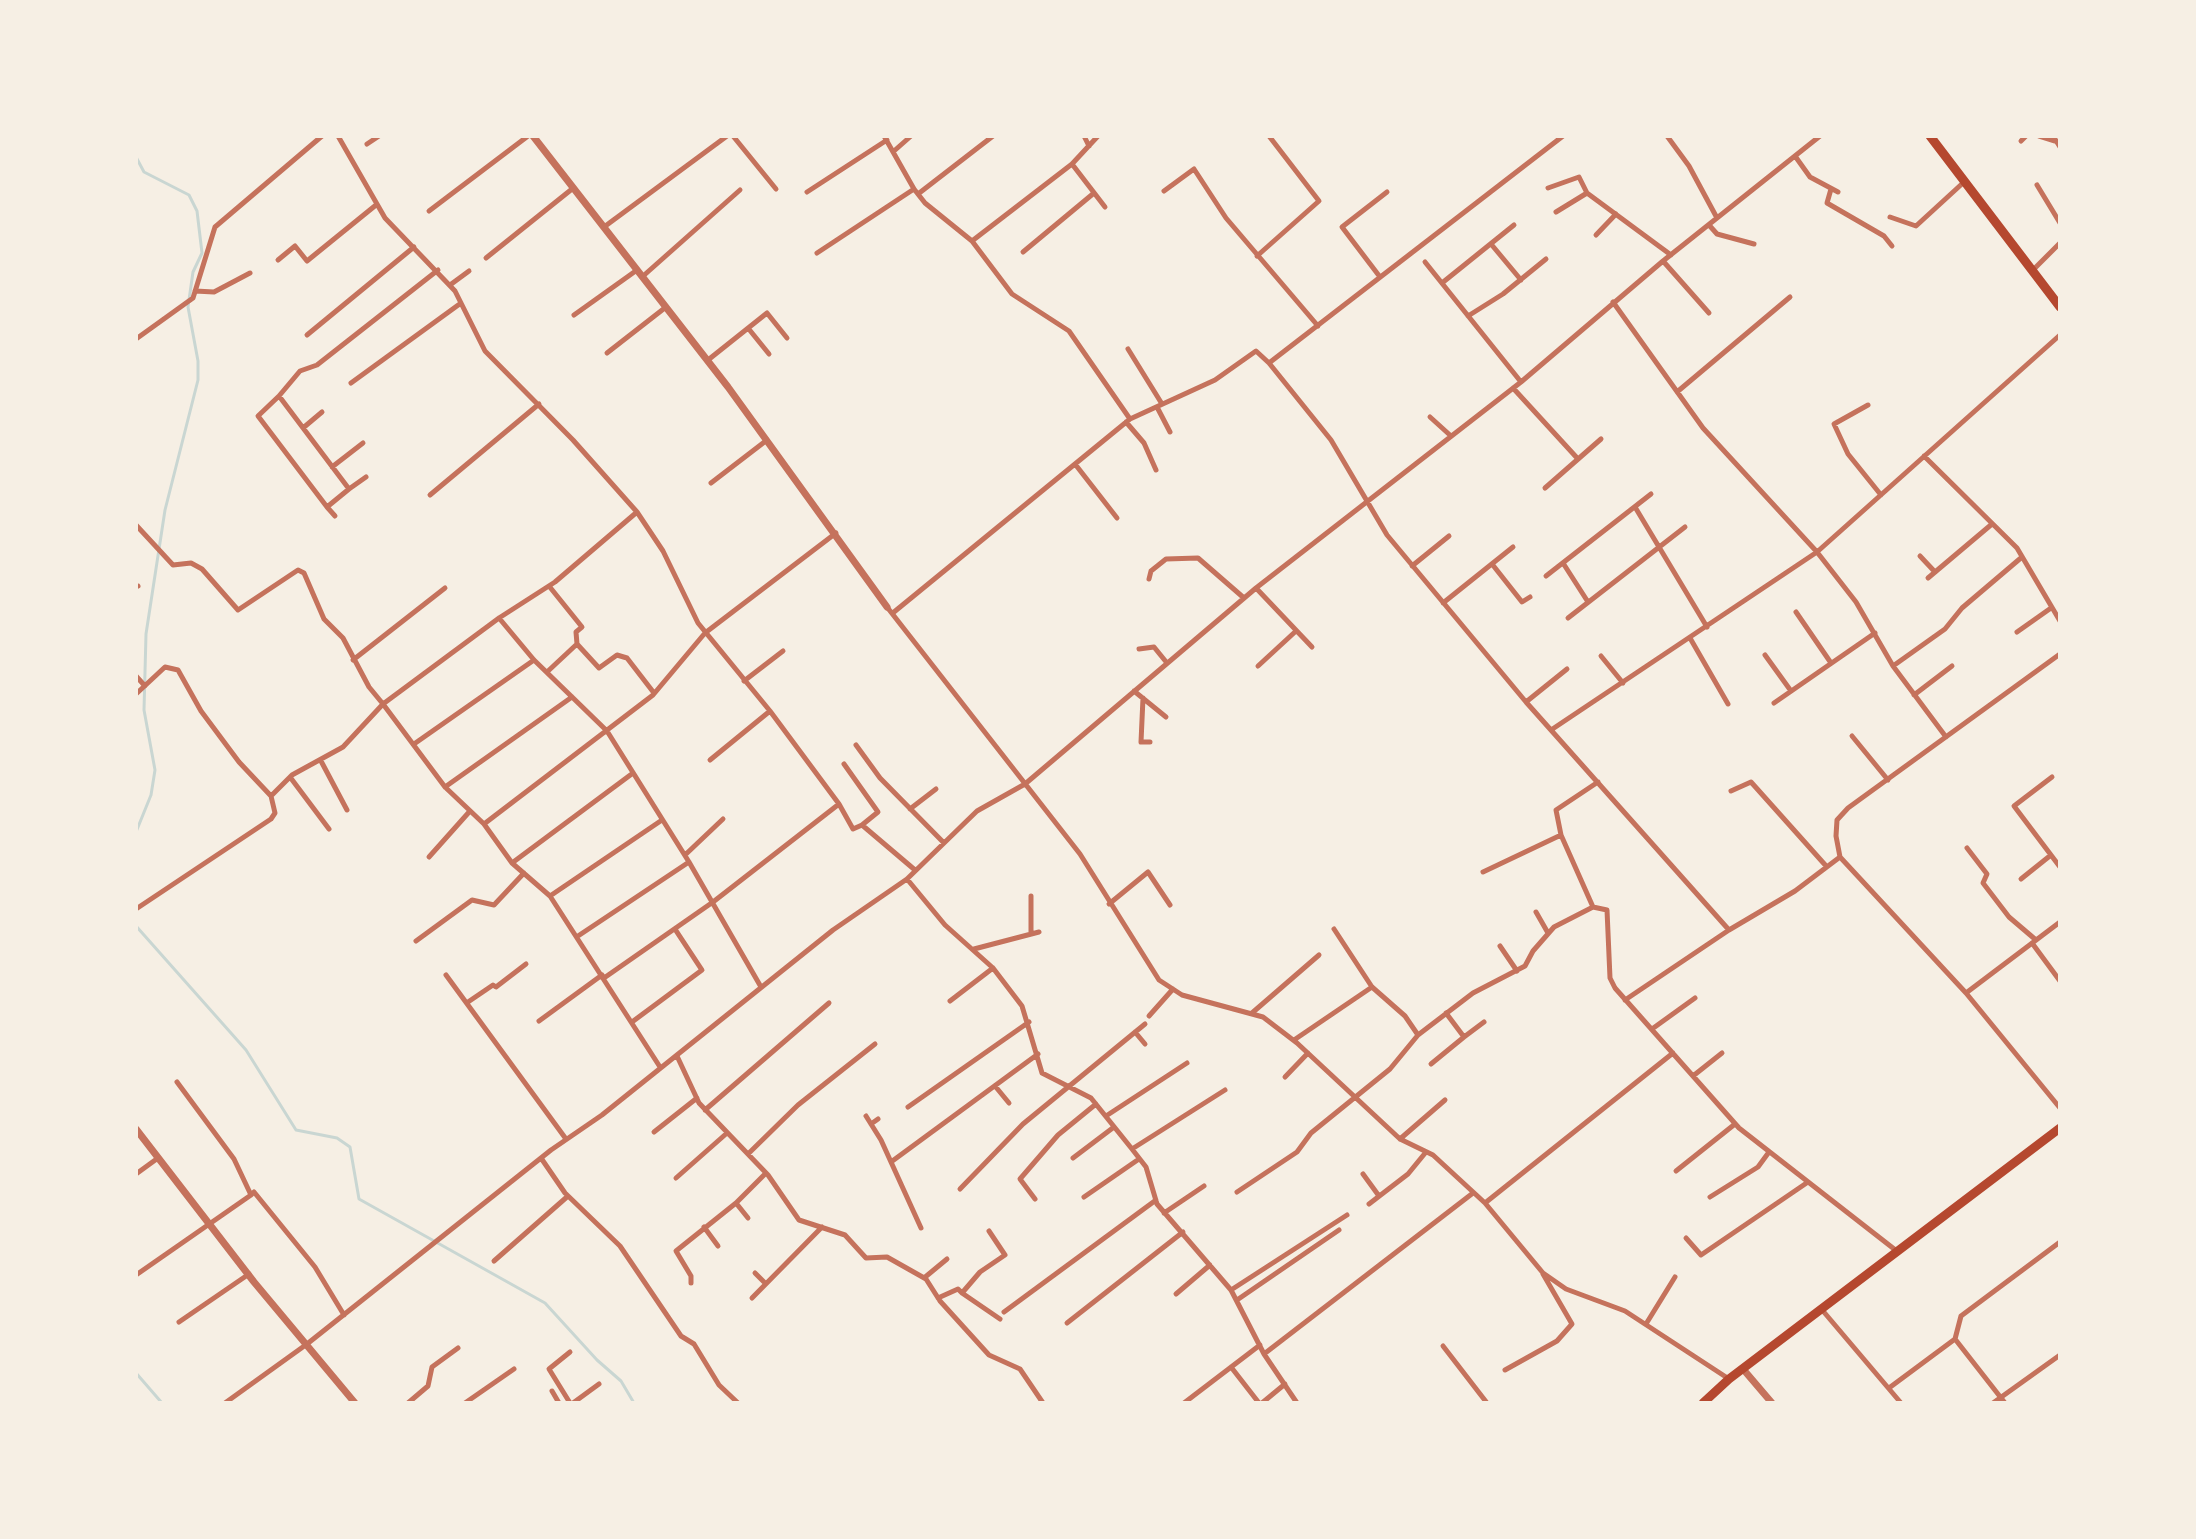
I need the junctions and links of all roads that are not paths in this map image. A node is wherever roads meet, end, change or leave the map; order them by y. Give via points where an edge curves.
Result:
1 (322, 136) edge
2 (338, 136) edge
3 (379, 136) edge
4 (730, 136) edge
5 (911, 136) edge
6 (993, 136) edge
7 (1084, 136) edge
8 (1098, 136) edge
9 (1269, 136) edge
10 (1563, 136) edge
11 (1820, 136) edge
12 (1930, 136) edge
13 (2039, 136) edge
14 (534, 137) edge
15 (1669, 137) edge
16 (886, 138) edge
17 (2054, 139) edge
18 (367, 144) dead end
19 (1089, 146) junction
20 (2060, 147) edge
21 (894, 151) junction
22 (1795, 156) junction
23 (1072, 164) junction
24 (1964, 182) junction
25 (2037, 185) dead end
26 (1548, 188) dead end
27 (572, 189) junction
28 (776, 189) dead end
29 (1831, 189) junction
30 (740, 190) dead end
31 (1164, 191) dead end
32 (807, 192) dead end
33 (916, 192) junction
34 (1387, 192) dead end
35 (1838, 192) dead end
36 (1094, 193) junction
37 (1587, 193) junction
38 (376, 205) junction
39 (1105, 207) dead end
40 (429, 211) dead end
41 (1556, 212) dead end
42 (1616, 214) junction
43 (1890, 217) dead end
44 (1717, 218) junction
45 (2060, 223) edge
46 (1514, 225) dead end
47 (1709, 225) junction
48 (603, 227) junction
49 (1596, 235) dead end
50 (972, 241) junction
51 (2060, 243) edge
52 (1491, 244) junction
53 (1754, 244) dead end
54 (1892, 246) dead end
55 (414, 247) junction
56 (1023, 252) dead end
57 (817, 253) dead end
58 (1671, 255) junction
59 (1257, 256) junction
60 (486, 258) dead end
61 (1546, 259) dead end
62 (278, 260) dead end
63 (1663, 261) junction
64 (1425, 262) dead end
65 (438, 270) junction
66 (469, 271) dead end
67 (2032, 271) junction
68 (250, 273) dead end
69 (640, 274) junction
70 (1380, 277) junction
71 (1521, 280) junction
72 (1442, 283) junction
73 (450, 285) junction
74 (195, 291) junction
75 (1790, 297) dead end
76 (1613, 302) junction
77 (461, 303) junction
78 (666, 307) junction
79 (2060, 307) edge
80 (1709, 313) dead end
81 (574, 315) dead end
82 (1468, 316) junction
83 (1318, 326) junction
84 (748, 328) junction
85 (307, 335) dead end
86 (2060, 335) edge
87 (787, 338) dead end
88 (136, 339) edge
89 (1128, 349) dead end
90 (607, 353) dead end
91 (769, 354) dead end
92 (708, 360) junction
93 (1269, 363) junction
94 (1521, 382) junction
95 (351, 383) dead end
96 (1513, 388) junction
97 (1677, 392) junction
98 (279, 396) junction
99 (539, 404) junction
100 (1868, 405) dead end
101 (1159, 406) junction
102 (322, 412) dead end
103 (1430, 417) dead end
104 (1128, 420) junction
105 (303, 428) junction
106 (1170, 432) dead end
107 (1451, 436) junction
108 (1601, 439) dead end
109 (768, 440) junction
110 (363, 443) dead end
111 (1924, 456) junction
112 (1578, 459) junction
113 (1075, 464) junction
114 (332, 467) junction
115 (1156, 470) dead end
116 (366, 477) dead end
117 (711, 483) dead end
118 (1545, 488) dead end
119 (349, 489) junction
120 (1651, 494) dead end
121 (430, 495) dead end
122 (1881, 495) junction
123 (1365, 503) junction
124 (327, 507) junction
125 (1635, 507) junction
126 (637, 512) junction
127 (335, 516) dead end
128 (1117, 518) dead end
129 (1992, 524) junction
130 (136, 525) edge
131 (1685, 527) dead end
132 (836, 533) junction
133 (1449, 536) dead end
134 (1513, 547) dead end
135 (1659, 547) junction
136 (1817, 552) junction
137 (1920, 556) dead end
138 (2022, 557) junction
139 (1563, 563) junction
140 (1492, 564) junction
141 (1412, 566) junction
142 (1935, 572) junction
143 (1546, 576) dead end
144 (1928, 578) dead end
145 (1149, 579) dead end
146 (549, 586) junction
147 (445, 588) dead end
148 (1256, 588) junction
149 (1530, 597) dead end
150 (1244, 598) junction
151 (1588, 602) junction
152 (1443, 603) junction
153 (2051, 608) junction
154 (890, 610) junction
155 (1796, 612) dead end
156 (499, 618) junction
157 (1568, 618) dead end
158 (2060, 621) edge
159 (1707, 627) junction
160 (1296, 631) junction
161 (2017, 632) dead end
162 (705, 633) junction
163 (1875, 633) junction
164 (1690, 638) junction
165 (577, 644) junction
166 (1312, 647) dead end
167 (1139, 649) dead end
168 (783, 651) dead end
169 (2060, 654) edge
170 (1765, 655) dead end
171 (1601, 656) dead end
172 (353, 660) junction
173 (534, 660) junction
174 (1167, 663) junction
175 (1831, 663) junction
176 (1258, 666) dead end
177 (1893, 666) junction
178 (1952, 666) dead end
179 (1567, 669) dead end
180 (547, 672) junction
181 (136, 676) edge
182 (744, 681) junction
183 (1623, 683) junction
184 (145, 686) junction
185 (1134, 691) junction
186 (1791, 691) junction
187 (654, 693) junction
188 (136, 694) edge
189 (1914, 695) junction
190 (572, 697) junction
191 (1143, 698) junction
192 (1526, 702) junction
193 (1774, 703) dead end
194 (383, 704) junction
195 (1728, 704) dead end
196 (770, 711) junction
197 (1166, 717) dead end
198 (1551, 730) junction
199 (607, 731) junction
200 (1852, 736) dead end
201 (1946, 737) junction
202 (1150, 742) dead end
203 (414, 744) junction
204 (856, 745) dead end
205 (710, 760) dead end
206 (321, 761) junction
207 (844, 764) dead end
208 (633, 773) junction
209 (290, 777) junction
210 (2052, 777) dead end
211 (1888, 780) junction
212 (1598, 782) junction
213 (1025, 784) junction
214 (445, 787) junction
215 (936, 789) dead end
216 (1731, 791) dead end
217 (271, 796) junction
218 (839, 804) junction
219 (910, 809) junction
220 (347, 810) dead end
221 (470, 811) junction
222 (723, 819) dead end
223 (662, 820) junction
224 (484, 824) junction
225 (862, 825) junction
226 (329, 829) dead end
227 (1561, 835) junction
228 (944, 843) junction
229 (1967, 848) dead end
230 (685, 855) junction
231 (2051, 855) junction
232 (429, 857) dead end
233 (1840, 857) junction
234 (689, 862) junction
235 (512, 863) junction
236 (1827, 867) junction
237 (2060, 867) edge
238 (915, 870) junction
239 (1483, 872) dead end
240 (524, 873) junction
241 (907, 879) junction
242 (2021, 879) dead end
243 (550, 896) junction
244 (1031, 896) dead end
245 (713, 902) junction
246 (1109, 904) junction
247 (1170, 905) dead end
248 (1593, 907) junction
249 (136, 909) edge
250 (1536, 912) dead end
251 (2060, 922) edge
252 (675, 929) junction
253 (1334, 929) dead end
254 (1729, 930) junction
255 (1039, 932) dead end
256 (1031, 933) junction
257 (1548, 933) junction
258 (578, 936) junction
259 (416, 941) dead end
260 (2034, 941) junction
261 (1500, 946) dead end
262 (973, 949) junction
263 (1319, 955) dead end
264 (526, 964) dead end
265 (993, 968) junction
266 (1517, 971) junction
267 (446, 975) dead end
268 (603, 976) junction
269 (2060, 981) edge
270 (761, 987) junction
271 (1372, 987) junction
272 (1173, 989) junction
273 (1966, 993) junction
274 (1695, 998) dead end
275 (1625, 1000) junction
276 (950, 1001) dead end
277 (468, 1002) junction
278 (829, 1003) dead end
279 (1446, 1013) junction
280 (1251, 1014) junction
281 (1149, 1016) dead end
282 (539, 1021) dead end
283 (632, 1022) junction
284 (1029, 1022) junction
285 (1484, 1022) dead end
286 (1145, 1024) dead end
287 (1652, 1029) junction
288 (1135, 1032) junction
289 (1418, 1035) junction
290 (1464, 1037) junction
291 (1294, 1041) junction
292 (875, 1044) dead end
293 (1145, 1044) dead end
294 (1308, 1053) junction
295 (1673, 1053) junction
296 (1722, 1053) dead end
297 (1038, 1054) junction
298 (677, 1056) junction
299 (1187, 1063) dead end
300 (1431, 1064) dead end
301 (660, 1067) junction
302 (1693, 1076) junction
303 (1285, 1077) dead end
304 (177, 1082) dead end
305 (995, 1086) junction
306 (1066, 1087) junction
307 (1225, 1090) dead end
308 (697, 1098) junction
309 (1354, 1098) junction
310 (1445, 1100) dead end
311 (1009, 1103) dead end
312 (1096, 1104) junction
313 (908, 1107) dead end
314 (2060, 1108) edge
315 (705, 1110) junction
316 (866, 1116) dead end
317 (1106, 1116) junction
318 (878, 1119) dead end
319 (871, 1124) junction
320 (1735, 1124) junction
321 (1114, 1127) junction
322 (2060, 1128) edge
323 (136, 1129) edge
324 (654, 1132) dead end
325 (727, 1133) junction
326 (566, 1139) junction
327 (1400, 1139) junction
328 (1132, 1149) junction
329 (1426, 1152) junction
330 (1769, 1152) junction
331 (748, 1154) junction
332 (158, 1158) junction
333 (541, 1158) junction
334 (1073, 1158) dead end
335 (1139, 1159) junction
336 (891, 1162) junction
337 (1676, 1171) dead end
338 (766, 1173) junction
339 (136, 1174) edge
340 (1363, 1174) dead end
341 (676, 1178) dead end
342 (1808, 1182) junction
343 (1204, 1186) dead end
344 (960, 1189) dead end
345 (1237, 1192) dead end
346 (1474, 1193) junction
347 (251, 1195) junction
348 (568, 1196) junction
349 (1379, 1196) junction
350 (1084, 1197) dead end
351 (1710, 1197) dead end
352 (1035, 1199) dead end
353 (1156, 1200) junction
354 (736, 1203) junction
355 (1485, 1203) junction
356 (1369, 1204) dead end
357 (1164, 1213) junction
358 (1347, 1215) dead end
359 (748, 1218) dead end
360 (210, 1225) junction
361 (704, 1227) junction
362 (822, 1227) junction
363 (921, 1228) dead end
364 (1339, 1230) dead end
365 (989, 1231) dead end
366 (1183, 1232) junction
367 (1686, 1238) dead end
368 (2060, 1242) edge
369 (718, 1246) dead end
370 (1899, 1252) junction
371 (947, 1259) dead end
372 (494, 1261) dead end
373 (1210, 1265) junction
374 (755, 1273) dead end
375 (1543, 1273) junction
376 (249, 1274) junction
377 (136, 1275) edge
378 (1675, 1277) dead end
379 (924, 1278) junction
380 (691, 1283) dead end
381 (765, 1283) junction
382 (1231, 1290) junction
383 (962, 1293) junction
384 (1176, 1294) dead end
385 (752, 1298) dead end
386 (938, 1298) junction
387 (1237, 1300) junction
388 (1823, 1311) junction
389 (344, 1315) junction
390 (179, 1322) dead end
391 (1067, 1323) dead end
392 (1646, 1324) junction
393 (1955, 1339) junction
394 (307, 1344) junction
395 (1260, 1345) junction
396 (1443, 1346) dead end
397 (458, 1348) dead end
398 (570, 1352) dead end
399 (1264, 1354) junction
400 (2060, 1355) edge
401 (1231, 1367) junction
402 (514, 1369) dead end
403 (1743, 1369) junction
404 (1505, 1370) dead end
405 (1729, 1379) junction
406 (599, 1384) dead end
407 (1285, 1384) junction
408 (1889, 1388) junction
409 (552, 1391) dead end
410 (2003, 1400) edge
411 (1189, 1402) edge
412 (225, 1403) edge
413 (355, 1403) edge
414 (408, 1403) edge
415 (465, 1403) edge
416 (559, 1403) edge
417 (572, 1403) edge
418 (738, 1403) edge
419 (1043, 1403) edge
420 (1260, 1403) edge
421 (1297, 1403) edge
422 (1487, 1403) edge
423 (1703, 1403) edge
424 (1772, 1403) edge
425 (1901, 1403) edge
426 (1993, 1403) edge

1 - 74 street via 215,227
2 - 38 street
3 - 18 street
4 - 28 street
4 - 48 street
5 - 21 street
6 - 33 street
7 - 19 street
8 - 19 street
9 - 59 street via 1319,201
10 - 70 street
11 - 22 street
12 - 24 highway
13 - 17 street
14 - 27 street
14 - 40 street
15 - 44 street
16 - 21 street
16 - 32 street
17 - 20 street
19 - 23 street
21 - 33 street
22 - 29 street via 1810,177
22 - 44 street
23 - 36 street
23 - 50 street
24 - 43 street via 1916,226
24 - 67 highway
25 - 45 street
26 - 37 street via 1579,177
27 - 48 street
27 - 60 street
29 - 35 street
29 - 54 street via 1827,203
30 - 69 street
31 - 59 street via 1194,169
33 - 50 street
33 - 57 street
34 - 70 street via 1342,227
36 - 39 street
36 - 56 street
37 - 41 street
37 - 42 street
38 - 55 street
38 - 62 street via 307,261 295,246
42 - 49 street
42 - 58 street
44 - 47 street
46 - 52 street
47 - 53 street via 1717,234
47 - 58 street
48 - 69 street
50 - 104 street via 1012,294 1069,331
51 - 67 street
52 - 71 street
52 - 72 street
55 - 65 street
55 - 85 street
58 - 63 street
59 - 83 street
61 - 71 street
63 - 76 street
63 - 80 street
64 - 72 street
65 - 73 street
65 - 98 street via 317,365 300,371
66 - 73 street
67 - 79 highway
68 - 74 street via 214,292
69 - 78 street
69 - 81 street
70 - 83 street
71 - 82 street
72 - 82 street
73 - 77 street
74 - 88 street via 193,298
75 - 97 street
76 - 94 street
76 - 97 street
77 - 95 street
77 - 99 street via 485,351
78 - 90 street
78 - 92 street
82 - 94 street
83 - 93 street
84 - 87 street via 767,313
84 - 91 street
84 - 92 street
86 - 111 street
89 - 101 street
92 - 109 street
93 - 101 street via 1256,351 1215,380
93 - 123 street via 1331,440
94 - 96 street
96 - 107 street
96 - 112 street
97 - 136 street via 1703,428
98 - 105 street
98 - 124 street via 258,416
99 - 121 street
99 - 126 street
100 - 122 street via 1834,424 1848,454
101 - 104 street
101 - 106 street
102 - 105 street
103 - 107 street
104 - 113 street
104 - 115 street
105 - 114 street
107 - 123 street
108 - 112 street
109 - 117 street
109 - 132 street
110 - 114 street
111 - 122 street
111 - 129 street
112 - 118 street
113 - 128 street
113 - 154 street
114 - 119 street
116 - 119 street
119 - 124 street
120 - 125 street
122 - 136 street
123 - 141 street
123 - 148 street
124 - 127 street
125 - 135 street
125 - 139 street
126 - 146 street
126 - 162 street
129 - 138 street
129 - 142 street
130 - 172 street via 173,565 191,563 202,569 238,610 298,570 304,573 324,619 343,638
131 - 135 street
132 - 154 street
132 - 162 street
133 - 141 street
134 - 140 street
135 - 151 street
135 - 159 street
136 - 159 street
136 - 163 street
137 - 142 street
138 - 153 street
138 - 177 street via 1945,629
139 - 143 street
139 - 151 street
140 - 149 street via 1522,602
140 - 152 street
141 - 152 street
142 - 144 street
145 - 150 street via 1166,559 1198,558
146 - 156 street
146 - 165 street via 582,627 576,632
147 - 172 street
148 - 150 street
148 - 160 street
150 - 174 street
151 - 157 street
152 - 192 street
153 - 158 street
153 - 161 street
154 - 213 street
155 - 175 street
156 - 173 street
156 - 194 street
159 - 164 street
160 - 166 street
160 - 176 street
162 - 182 street
162 - 187 street
163 - 175 street
163 - 177 street
164 - 183 street
164 - 195 street
165 - 180 street
165 - 187 street via 599,668 617,655 627,658
167 - 174 street via 1154,647
168 - 182 street
169 - 201 street
170 - 186 street
171 - 183 street
172 - 194 street
173 - 180 street
173 - 203 street
174 - 185 street
175 - 186 street
177 - 189 street
178 - 189 street
179 - 192 street
180 - 190 street
181 - 184 street
182 - 196 street
183 - 198 street
184 - 188 street
184 - 217 street via 165,667 178,670 201,711
185 - 191 street
185 - 213 street
186 - 193 street
187 - 199 street
189 - 201 street
190 - 199 street
190 - 214 street
191 - 197 street
191 - 202 street via 1141,742
192 - 198 street
194 - 203 street
194 - 206 street via 343,747
196 - 205 street
196 - 218 street
198 - 212 street
199 - 208 street
199 - 224 street
200 - 211 street
201 - 211 street
203 - 214 street
204 - 219 street
206 - 209 street
206 - 220 street
207 - 225 street via 878,812
208 - 223 street
208 - 235 street
209 - 217 street
209 - 226 street
210 - 231 street via 2014,806
211 - 233 street via 1837,820
212 - 227 street via 1556,810
212 - 254 street
213 - 228 street via 977,811
213 - 246 street via 1080,854
214 - 221 street
215 - 219 street
216 - 236 street via 1751,782
217 - 249 street via 271,819
218 - 225 street via 853,829
218 - 245 street
219 - 228 street
221 - 224 street
221 - 232 street
222 - 230 street
223 - 230 street
223 - 243 street
224 - 235 street
225 - 238 street
227 - 239 street
227 - 248 street
228 - 238 street
229 - 260 street via 1987,874 1983,883
230 - 234 street
231 - 237 street
231 - 242 street
233 - 236 street
233 - 273 street
234 - 245 street
234 - 258 street
235 - 240 street
236 - 254 street
238 - 241 street
240 - 243 street
240 - 259 street via 494,905 472,900
241 - 262 street
241 - 270 street
243 - 258 street
244 - 256 street
245 - 252 street
245 - 270 street
246 - 247 street via 1148,872
246 - 272 street via 1159,980
248 - 257 street
248 - 275 street via 1607,910 1610,978
250 - 257 street
251 - 260 street
252 - 268 street
252 - 283 street via 702,970
253 - 271 street
254 - 275 street
255 - 256 street
256 - 262 street
257 - 266 street
258 - 268 street
260 - 269 street
260 - 273 street
261 - 266 street
262 - 265 street
263 - 280 street
264 - 277 street
265 - 276 street
265 - 284 street
266 - 279 street
267 - 277 street
268 - 282 street
268 - 283 street
270 - 298 street
271 - 289 street
271 - 291 street
272 - 280 street
272 - 281 street
273 - 314 street
274 - 287 street
275 - 287 street
277 - 326 street
278 - 315 street
279 - 289 street
279 - 290 street
280 - 291 street
283 - 301 street
284 - 297 street
284 - 313 street
285 - 290 street
286 - 288 street
287 - 295 street
288 - 293 street
288 - 306 street
289 - 309 street via 1390,1069
290 - 300 street
291 - 294 street
292 - 331 street via 798,1105
294 - 303 street
294 - 309 street
295 - 302 street
295 - 355 street
296 - 302 street
297 - 305 street
297 - 306 street via 1042,1073
298 - 301 street
298 - 308 street
299 - 317 street
301 - 326 street
302 - 320 street
304 - 347 street via 234,1159
305 - 311 street
305 - 336 street
306 - 312 street
306 - 344 street
307 - 328 street
308 - 315 street
308 - 324 street
309 - 327 street
309 - 345 street via 1311,1133 1297,1152
310 - 327 street
312 - 317 street
312 - 352 street via 1058,1135 1020,1179
315 - 325 street
316 - 319 street
317 - 321 street
318 - 319 street
319 - 336 street
320 - 330 street
320 - 337 street
321 - 328 street
321 - 334 street
322 - 370 highway
323 - 332 street
325 - 331 street
325 - 341 street
326 - 333 street
327 - 329 street
328 - 335 street
329 - 346 street
329 - 349 street
330 - 342 street
330 - 351 street via 1758,1167
331 - 338 street
332 - 339 street
332 - 360 street
333 - 348 street
333 - 389 street
335 - 350 street
335 - 353 street
336 - 363 street
338 - 354 street
338 - 362 street via 799,1220
340 - 349 street
342 - 367 street via 1701,1255
342 - 370 street
343 - 357 street
346 - 355 street
346 - 399 street
347 - 360 street
347 - 389 street via 254,1192 315,1267
348 - 372 street
348 - 418 street via 620,1246 681,1336 694,1344 719,1385
349 - 356 street
353 - 357 street
353 - 383 street via 1002,1316
354 - 359 street
354 - 361 street
355 - 375 street
357 - 366 street
358 - 382 street
360 - 376 street
360 - 377 street
361 - 369 street
361 - 380 street via 676,1251
362 - 379 street via 845,1235 866,1258 887,1257
362 - 381 street
364 - 387 street
365 - 383 street via 1005,1255
366 - 373 street
366 - 391 street
368 - 393 street via 1961,1316
370 - 388 highway
371 - 379 street
373 - 382 street
373 - 384 street
374 - 381 street
375 - 392 street via 1566,1289
375 - 404 street via 1572,1324 1557,1341
376 - 390 street
376 - 394 street
378 - 392 street
379 - 386 street
381 - 385 street
382 - 387 street
383 - 386 street via 958,1289
386 - 419 street via 989,1355 1020,1369
387 - 395 street
388 - 403 highway
388 - 408 street
389 - 394 street
392 - 405 street
393 - 408 street
393 - 410 street
394 - 412 street
394 - 413 street
395 - 399 street
395 - 401 street
396 - 422 street
397 - 414 street via 432,1367 428,1386
398 - 417 street via 549,1369
399 - 407 street
400 - 410 street
401 - 411 street
401 - 420 street
402 - 415 street
403 - 405 highway
403 - 424 street
405 - 423 highway
406 - 417 street
407 - 420 street
407 - 421 street
408 - 425 street
409 - 416 street
410 - 426 street

